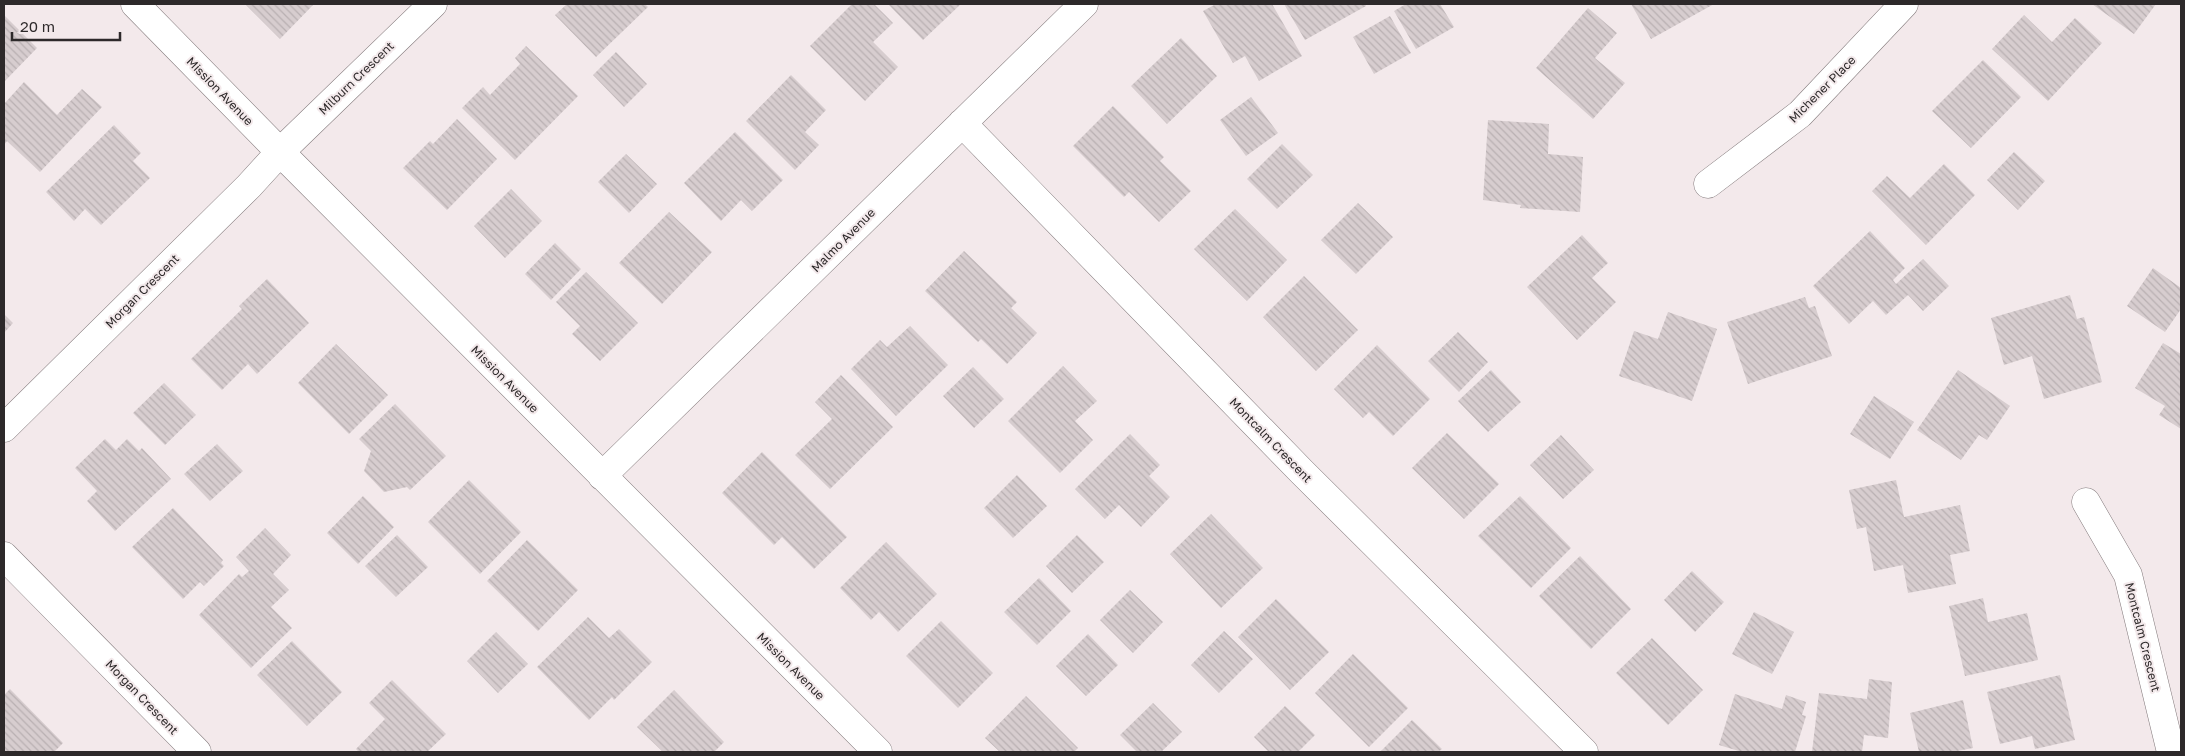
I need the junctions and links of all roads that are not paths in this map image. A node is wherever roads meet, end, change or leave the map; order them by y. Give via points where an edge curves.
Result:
1 (135, 4) edge
2 (433, 4) edge
3 (1084, 4) edge
4 (1904, 4) edge
5 (962, 123) junction
6 (280, 152) junction
7 (1708, 184) dead end
8 (4, 428) edge
9 (602, 476) junction
10 (2086, 502) dead end
11 (4, 556) edge
12 (196, 752) edge
13 (878, 752) edge
14 (1584, 752) edge
15 (2171, 752) edge

1 - 6 street, Mission Avenue
2 - 6 street, Milburn Crescent
3 - 5 street, Malmo Avenue
4 - 7 street, Michener Place via 1800,114
5 - 9 street, Malmo Avenue
5 - 14 street, Montcalm Crescent via 1302,472
6 - 8 street, Morgan Crescent
6 - 9 street, Mission Avenue
9 - 13 street, Mission Avenue
10 - 15 street, Montcalm Crescent via 2128,575
11 - 12 street, Morgan Crescent

